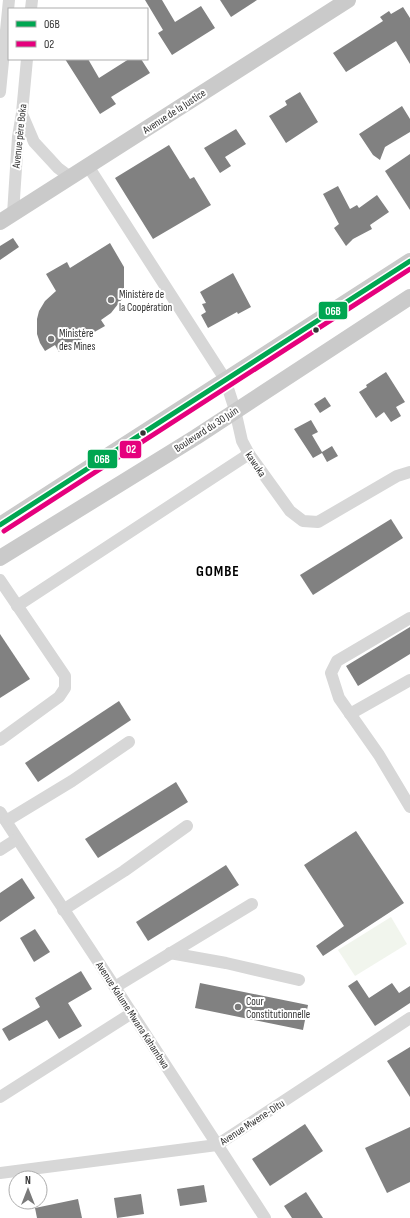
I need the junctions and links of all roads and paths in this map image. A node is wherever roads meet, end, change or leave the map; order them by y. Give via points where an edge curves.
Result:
1 (348, 0) edge
2 (8, 10) edge
3 (27, 60) edge
4 (0, 92) edge
5 (22, 113) junction
6 (88, 166) junction
7 (70, 177) junction
8 (7, 218) edge
9 (410, 261) edge
10 (410, 297) edge
11 (225, 379) junction
12 (235, 410) junction
13 (249, 454) junction
14 (410, 472) edge
15 (0, 525) edge
16 (0, 558) edge
17 (0, 580) edge
18 (17, 606) junction
19 (410, 618) edge
20 (410, 680) edge
21 (350, 714) junction
22 (0, 740) edge
23 (129, 742) dead end
24 (409, 804) edge
25 (3, 817) edge
26 (187, 826) dead end
27 (17, 839) junction
28 (0, 850) edge
29 (252, 904) dead end
30 (63, 910) junction
31 (170, 953) junction
32 (299, 980) dead end
33 (115, 987) junction
34 (132, 1013) junction
35 (410, 1018) edge
36 (0, 1098) edge
37 (217, 1145) junction
38 (0, 1173) edge
39 (265, 1218) edge

1 - 6 main road, Avenue de la Justice
2 - 4 street
3 - 5 street, Avenue père Boka
5 - 7 street via 34,142
5 - 8 street, Avenue père Boka
6 - 7 main road, Avenue de la Justice
6 - 11 street, kawuka
7 - 8 main road, Avenue de la Justice
9 - 11 main road
10 - 12 main road, Boulevard du 30 Juin
11 - 12 street, kawuka
11 - 15 main road
12 - 13 street, kawuka via 242,441
12 - 16 main road, Boulevard du 30 Juin via 196,437
13 - 14 street, kawuka via 290,512 303,521 318,522 397,476
13 - 18 street
17 - 18 street
18 - 22 street via 65,676 65,688 60,697
19 - 21 street via 337,661 331,673 339,698
20 - 21 street
21 - 24 street
23 - 25 street via 72,781
25 - 27 street, Avenue Kalume Mwana Kahambwa
26 - 30 street
27 - 28 street
27 - 30 street, Avenue Kalume Mwana Kahambwa
29 - 31 street
30 - 33 street, Avenue Kalume Mwana Kahambwa
31 - 32 street
31 - 33 street
33 - 34 street, Avenue Kalume Mwana Kahambwa
34 - 36 street
34 - 37 street, Avenue Kalume Mwana Kahambwa
35 - 37 street, Avenue Mwene-Ditu
37 - 38 street, Avenue Mwene-Ditu
37 - 39 street, Avenue Kalume Mwana Kahambwa

